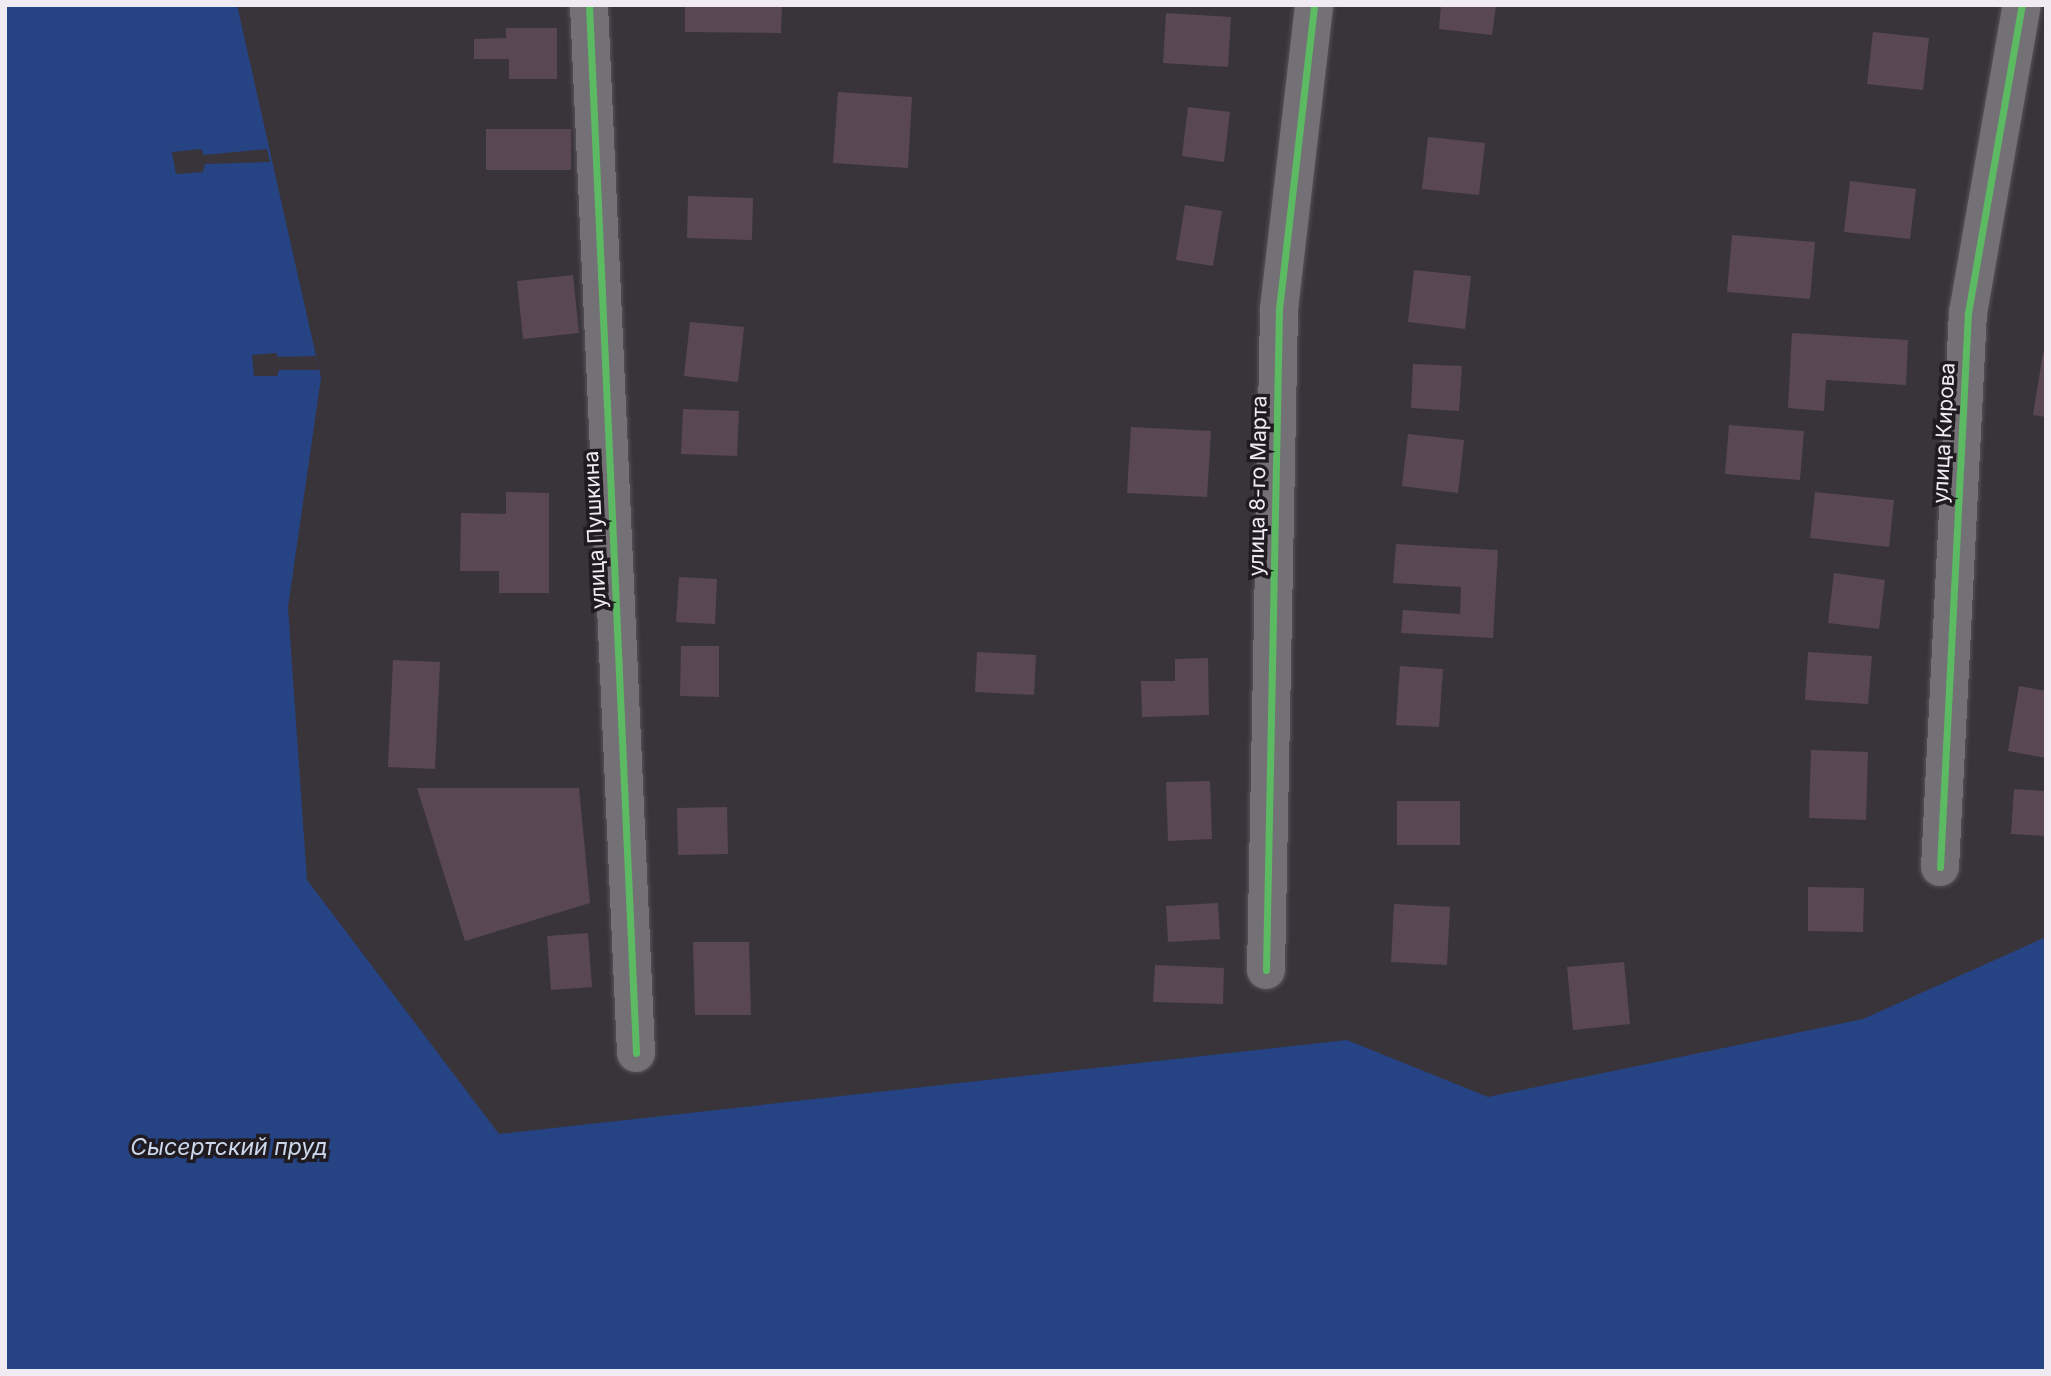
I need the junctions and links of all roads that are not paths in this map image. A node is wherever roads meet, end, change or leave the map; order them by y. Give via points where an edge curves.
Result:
1 (589, 5) edge
2 (1314, 5) edge
3 (2022, 5) edge
4 (1940, 867) dead end
5 (1266, 970) dead end
6 (636, 1053) dead end

1 - 6 street, улица Пушкина
2 - 5 street, улица 8-го Марта via 1279,309
3 - 4 street, улица Кирова via 1968,313

